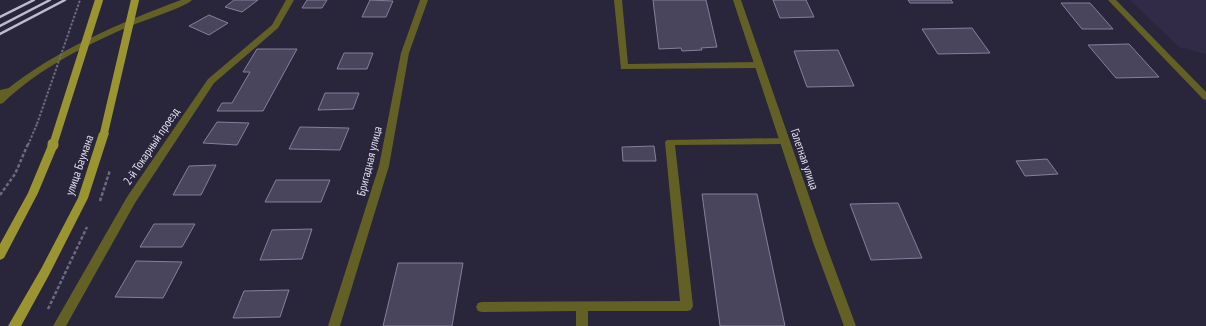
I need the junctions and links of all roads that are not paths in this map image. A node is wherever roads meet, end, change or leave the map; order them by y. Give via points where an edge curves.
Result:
1 (99, 0) edge
2 (135, 0) edge
3 (188, 0) edge
4 (290, 0) edge
5 (424, 0) edge
6 (618, 0) edge
7 (737, 0) edge
8 (1112, 0) edge
9 (759, 65) junction
10 (10, 91) junction
11 (0, 93) edge
12 (1206, 97) edge
13 (0, 101) edge
14 (785, 141) junction
15 (0, 255) edge
16 (582, 306) junction
17 (482, 307) dead end
18 (14, 326) edge
19 (59, 326) edge
20 (334, 326) edge
21 (582, 326) edge
22 (850, 326) edge

1 - 15 main road, bridge via 53,145 34,193
2 - 18 main road, улица Баумана, bridge via 104,133 83,198
3 - 10 street via 120,26 58,58
4 - 19 street, 2-й Токарный проезд via 275,26 211,81 131,200
5 - 20 street, Бригадная улица via 405,53 384,166
6 - 9 street via 624,67
7 - 9 street, Галетная улица
8 - 12 street
9 - 14 street, Галетная улица
10 - 11 street
10 - 13 street
14 - 16 street via 670,142 687,306
14 - 22 street, Галетная улица
16 - 17 street
16 - 21 street

